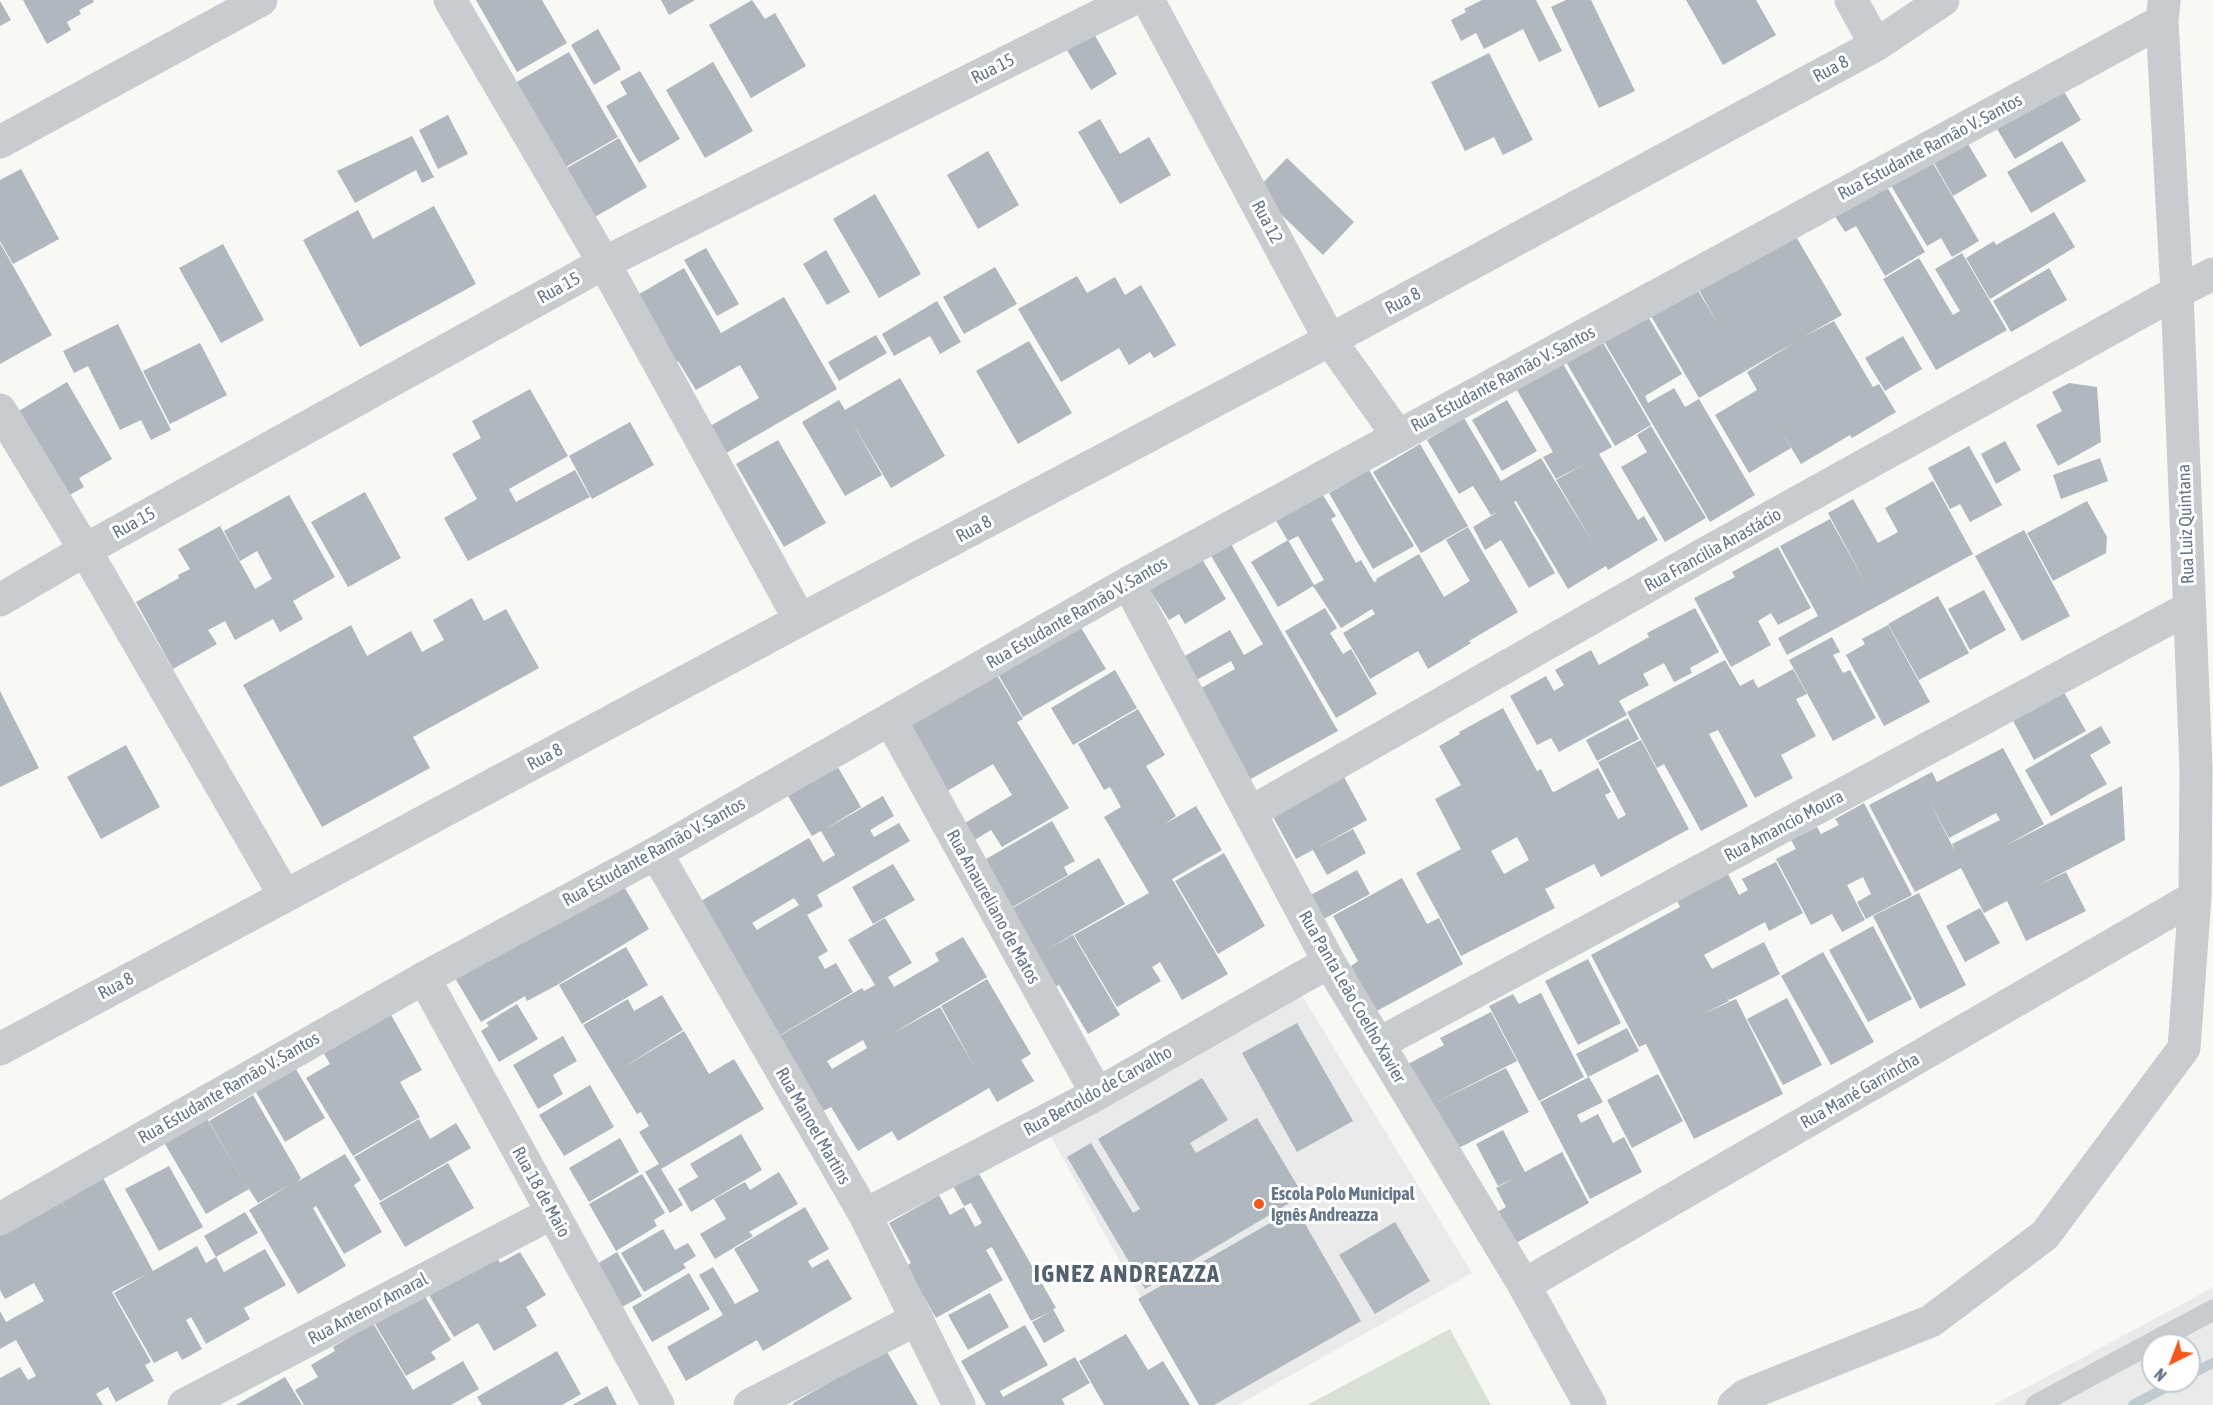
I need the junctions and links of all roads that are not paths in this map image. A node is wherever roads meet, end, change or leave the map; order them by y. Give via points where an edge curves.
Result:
1 (261, 0) edge
2 (450, 0) edge
3 (1131, 0) edge
4 (1148, 0) edge
5 (1851, 0) edge
6 (1943, 0) edge
7 (2163, 11) edge
8 (1876, 45) junction
9 (0, 142) edge
10 (604, 263) junction
11 (2213, 274) edge
12 (2177, 292) junction
13 (1330, 340) junction
14 (0, 410) edge
15 (1398, 436) junction
16 (85, 550) junction
17 (1128, 583) junction
18 (0, 600) edge
19 (2189, 608) junction
20 (801, 620) junction
21 (890, 719) junction
22 (2204, 764) edge
23 (1251, 812) junction
24 (656, 853) junction
25 (285, 896) junction
26 (2196, 897) junction
27 (1329, 962) junction
28 (424, 978) junction
29 (1378, 1044) junction
30 (0, 1049) edge
31 (1096, 1094) junction
32 (552, 1213) junction
33 (865, 1215) junction
34 (0, 1219) edge
35 (1524, 1285) junction
36 (2213, 1310) edge
37 (917, 1319) junction
38 (184, 1405) edge
39 (658, 1405) edge
40 (750, 1405) edge
41 (959, 1405) edge
42 (1590, 1405) edge
43 (1734, 1405) edge
44 (2036, 1405) edge

1 - 9 street
2 - 10 street
3 - 10 street, Rua 15
4 - 13 street, Rua 12
5 - 8 street
6 - 8 street, Rua 8
7 - 12 street, Rua Luiz Quintana
7 - 15 street, Rua Estudante Ramão V. Santos
8 - 13 street, Rua 8
10 - 16 street, Rua 15
10 - 20 street
11 - 12 street, Rua Francilia Anastácio
12 - 19 street, Rua Luiz Quintana
12 - 23 street, Rua Francilia Anastácio via 1716,547
13 - 15 street, Rua 12
13 - 20 street, Rua 8
14 - 16 street
15 - 17 street, Rua Estudante Ramão V. Santos
16 - 18 street, Rua 15
16 - 25 street
17 - 21 street, Rua Estudante Ramão V. Santos
17 - 23 street, Rua Panta Leão Coelho Xavier
19 - 22 street, Rua Luiz Quintana
19 - 29 street, Rua Amancio Moura
20 - 25 street, Rua 8
21 - 24 street, Rua Estudante Ramão V. Santos
21 - 31 street, Rua Anaureliano de Matos
22 - 26 street, Rua Luiz Quintana
23 - 27 street, Rua Panta Leão Coelho Xavier
24 - 28 street, Rua Estudante Ramão V. Santos
24 - 33 street, Rua Manoel Martins
25 - 30 street, Rua 8
26 - 35 street, Rua Mané Garrincha
26 - 43 street, Rua Luiz Quintana via 2184,1048 2045,1234 1932,1321 1746,1395
27 - 29 street, Rua Panta Leão Coelho Xavier
27 - 31 street, Rua Bertoldo de Carvalho
28 - 32 street, Rua 18 de Maio
28 - 34 street, Rua Estudante Ramão V. Santos
29 - 35 street, Rua Panta Leão Coelho Xavier
31 - 33 street, Rua Bertoldo de Carvalho
32 - 38 street, Rua Antenor Amaral
32 - 39 street, Rua 18 de Maio
33 - 37 street, Rua Manoel Martins
35 - 42 street, Rua Panta Leão Coelho Xavier
36 - 44 lane
37 - 40 street
37 - 41 street, Rua Manoel Martins

